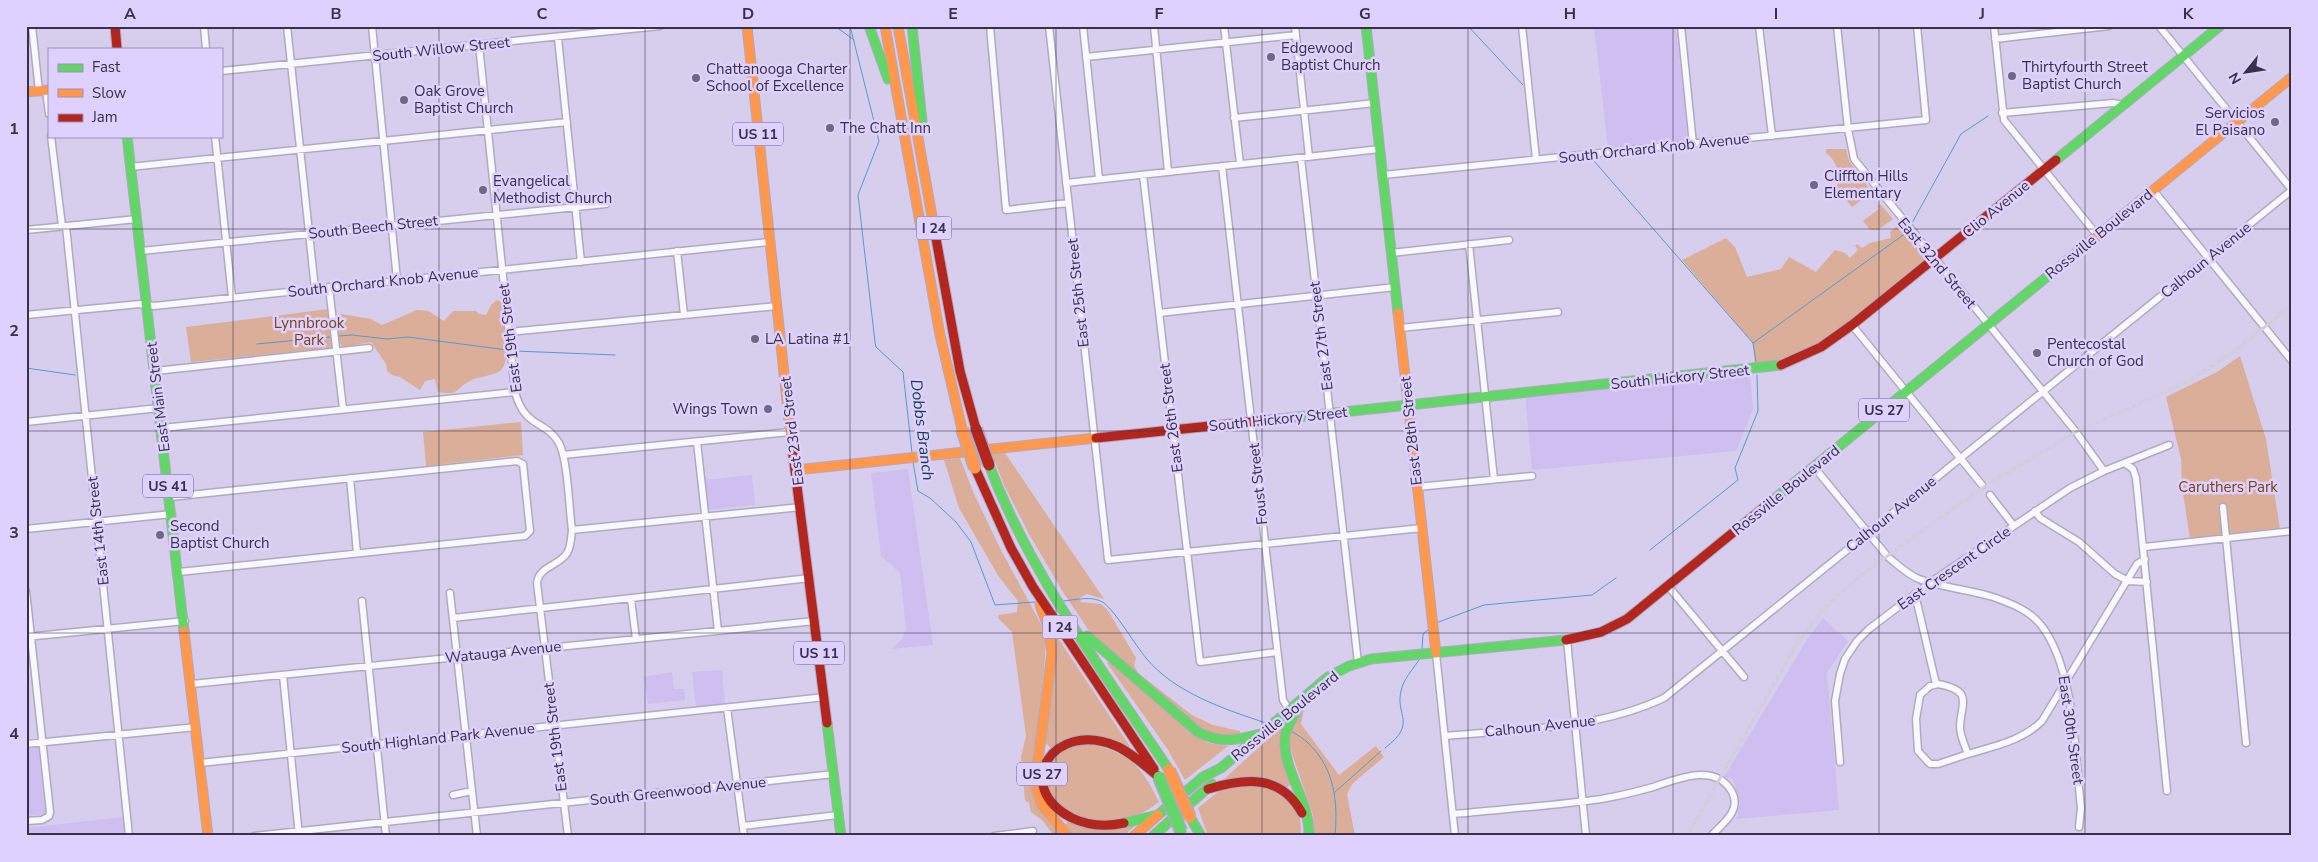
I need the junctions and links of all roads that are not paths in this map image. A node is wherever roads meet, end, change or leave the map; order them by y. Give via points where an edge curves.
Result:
1 (32, 26) edge
2 (115, 26) edge
3 (204, 26) edge
4 (287, 26) edge
5 (372, 26) edge
6 (660, 26) edge
7 (747, 26) edge
8 (869, 26) edge
9 (884, 26) edge
10 (898, 26) edge
11 (912, 26) edge
12 (990, 26) edge
13 (1049, 26) edge
14 (1083, 26) edge
15 (1154, 26) edge
16 (1224, 26) edge
17 (1295, 26) edge
18 (1366, 26) edge
19 (1522, 26) edge
20 (1681, 26) edge
21 (1759, 26) edge
22 (1837, 26) edge
23 (1917, 26) edge
24 (1994, 26) edge
25 (2109, 26) edge
26 (2159, 26) edge
27 (2220, 26) edge
28 (594, 29) edge
29 (1296, 35) junction
30 (558, 38) junction
31 (1995, 39) junction
32 (1226, 42) junction
33 (479, 45) junction
34 (117, 48) edge
35 (206, 48) edge
36 (1156, 50) junction
37 (375, 56) junction
38 (2183, 56) junction
39 (1086, 58) junction
40 (291, 64) junction
41 (222, 71) edge
42 (2292, 77) edge
43 (45, 90) edge
44 (26, 92) edge
45 (1375, 103) junction
46 (2122, 105) junction
47 (48, 108) edge
48 (1305, 111) junction
49 (900, 112) junction
50 (2002, 113) junction
51 (1234, 118) junction
52 (567, 122) junction
53 (2237, 122) junction
54 (1848, 129) junction
55 (489, 130) junction
56 (1772, 136) junction
57 (51, 138) edge
58 (127, 138) edge
59 (215, 138) edge
60 (385, 141) junction
61 (1693, 144) junction
62 (1380, 149) junction
63 (301, 150) junction
64 (1309, 157) junction
65 (217, 158) junction
66 (1301, 158) junction
67 (1536, 159) junction
68 (1240, 164) junction
69 (1222, 166) junction
70 (130, 167) junction
71 (2043, 170) junction
72 (924, 171) junction
73 (1168, 172) junction
74 (1143, 175) junction
75 (1383, 175) junction
76 (1099, 179) junction
77 (1066, 183) junction
78 (2153, 190) junction
79 (2292, 190) edge
80 (1068, 203) junction
81 (606, 204) dead end
82 (576, 207) junction
83 (497, 214) junction
84 (137, 219) junction
85 (392, 225) junction
86 (64, 226) junction
87 (26, 230) edge
88 (309, 234) junction
89 (2098, 235) junction
90 (1508, 240) dead end
91 (226, 242) junction
92 (769, 242) junction
93 (1469, 244) junction
94 (140, 251) junction
95 (678, 251) junction
96 (1391, 254) junction
97 (2209, 257) junction
98 (1934, 258) junction
99 (581, 262) junction
100 (502, 271) junction
101 (397, 280) junction
102 (1395, 287) junction
103 (329, 288) junction
104 (315, 289) junction
105 (1315, 296) junction
106 (232, 297) junction
107 (1238, 304) junction
108 (147, 305) junction
109 (777, 306) junction
110 (75, 310) junction
111 (1558, 312) dead end
112 (1159, 313) junction
113 (26, 315) edge
114 (684, 315) junction
115 (1477, 320) junction
116 (1988, 324) junction
117 (1852, 326) junction
118 (1400, 328) junction
119 (509, 332) junction
120 (369, 348) dead end
121 (336, 351) junction
122 (2292, 361) edge
123 (1760, 369) joint
124 (155, 371) junction
125 (515, 392) junction
126 (1906, 392) junction
127 (2044, 392) junction
128 (1486, 396) junction
129 (1408, 406) junction
130 (159, 408) junction
131 (343, 409) junction
132 (1330, 414) junction
133 (86, 416) junction
134 (26, 422) edge
135 (1251, 422) junction
136 (162, 428) junction
137 (1173, 430) junction
138 (790, 432) junction
139 (1094, 438) junction
140 (696, 442) junction
141 (2169, 445) dead end
142 (563, 455) junction
143 (1961, 458) junction
144 (2126, 464) junction
145 (1814, 467) junction
146 (796, 470) junction
147 (2104, 471) junction
148 (1532, 476) dead end
149 (350, 478) junction
150 (1494, 479) junction
151 (1982, 485) dead end
152 (1417, 487) junction
153 (1990, 495) dead end
154 (170, 497) junction
155 (801, 507) junction
156 (2223, 507) dead end
157 (2035, 511) junction
158 (172, 514) junction
159 (704, 517) junction
160 (97, 522) junction
161 (2014, 526) junction
162 (1422, 528) junction
163 (26, 529) edge
164 (572, 530) junction
165 (2292, 531) edge
166 (1867, 532) junction
167 (1343, 536) junction
168 (2226, 537) junction
169 (1264, 544) junction
170 (2144, 547) junction
171 (1186, 552) junction
172 (357, 553) junction
173 (2145, 559) junction
174 (179, 572) junction
175 (810, 578) junction
176 (2128, 581) junction
177 (1931, 582) junction
178 (2147, 582) junction
179 (1668, 586) junction
180 (1033, 587) junction
181 (713, 590) junction
182 (26, 591) edge
183 (450, 593) dead end
184 (1915, 594) junction
185 (631, 599) junction
186 (362, 601) dead end
187 (539, 608) junction
188 (453, 618) junction
189 (185, 621) junction
190 (815, 621) junction
191 (1072, 622) junction
192 (108, 629) junction
193 (718, 630) junction
194 (28, 637) edge
195 (636, 639) junction
196 (1567, 640) junction
197 (545, 648) junction
198 (1277, 652) junction
199 (1724, 652) junction
200 (1436, 653) junction
201 (456, 657) junction
202 (1358, 663) junction
203 (368, 666) junction
204 (283, 675) junction
205 (1744, 677) dead end
206 (2066, 680) junction
207 (192, 684) junction
208 (1936, 684) junction
209 (824, 697) junction
210 (1303, 698) junction
211 (727, 708) junction
212 (1289, 710) junction
213 (1574, 724) junction
214 (554, 725) junction
215 (196, 727) junction
216 (1270, 727) junction
217 (118, 735) junction
218 (466, 735) junction
219 (1445, 736) junction
220 (42, 743) junction
221 (2246, 743) dead end
222 (26, 744) edge
223 (376, 744) junction
224 (290, 753) junction
225 (1968, 754) junction
226 (1840, 762) dead end
227 (200, 763) junction
228 (1221, 768) junction
229 (834, 774) junction
230 (1159, 777) junction
231 (738, 785) junction
232 (1208, 789) junction
233 (472, 791) junction
234 (2168, 791) dead end
235 (453, 795) dead end
236 (1583, 801) junction
237 (564, 804) junction
238 (474, 812) junction
239 (1454, 814) junction
240 (838, 815) junction
241 (1158, 815) junction
242 (1190, 817) junction
243 (26, 821) edge
244 (385, 822) junction
245 (742, 826) junction
246 (2079, 827) dead end
247 (1033, 831) dead end
248 (298, 834) edge
249 (1181, 834) edge
250 (129, 836) edge
251 (208, 836) edge
252 (254, 836) edge
253 (386, 836) edge
254 (477, 836) edge
255 (568, 836) edge
256 (744, 836) edge
257 (841, 836) edge
258 (994, 836) edge
259 (1068, 836) edge
260 (1134, 836) edge
261 (1153, 836) edge
262 (1195, 836) edge
263 (1201, 836) edge
264 (1304, 836) edge
265 (1310, 836) edge
266 (1455, 836) edge
267 (1586, 836) edge
268 (1710, 836) edge

1 - 43 street
2 - 34 main road
3 - 35 street
4 - 40 street
5 - 37 street
6 - 28 street, South Willow Street
7 - 92 main road, East 23rd Street / US 11
8 - 49 main road
9 - 49 main road, I 24
10 - 72 main road, I 24
11 - 72 main road
12 - 80 street via 1006,210
13 - 77 street, East 25th Street
14 - 39 street
15 - 36 street
16 - 32 street
17 - 29 street
18 - 45 main road, East 28th Street
19 - 67 street
20 - 61 street
21 - 56 street
22 - 54 street, East 32nd Street
23 - 54 street, South Orchard Knob Avenue via 1926,120
24 - 31 street
25 - 31 street
26 - 38 street
27 - 38 main road, Clio Avenue
28 - 30 street, South Willow Street
29 - 32 street
29 - 48 street
30 - 33 street, South Willow Street
30 - 52 street
31 - 50 street
32 - 36 street
32 - 51 street
33 - 37 street, South Willow Street
33 - 55 street, East 19th Street
36 - 39 street
36 - 73 street
37 - 40 street, South Willow Street
37 - 60 street
38 - 46 main road, Clio Avenue
38 - 53 street
39 - 76 street
40 - 41 street, South Willow Street
40 - 63 street
42 - 53 main road, Rossville Boulevard / US 27
43 - 44 main road
43 - 47 street
45 - 48 street
45 - 62 main road, East 28th Street
46 - 50 street via 2114,103
46 - 71 main road, Clio Avenue
48 - 51 street
48 - 64 street
49 - 180 main road, I 24, bridge via 940,335 962,429 975,468 1011,548
50 - 71 street via 2009,128
51 - 68 street
52 - 55 street
52 - 82 street
53 - 78 main road, Rossville Boulevard / US 27
53 - 79 street
54 - 56 street, South Orchard Knob Avenue
54 - 98 street, East 32nd Street via 1854,159
55 - 60 street
55 - 83 street, East 19th Street
56 - 61 street, South Orchard Knob Avenue
57 - 86 street, East 14th Street
58 - 70 main road, East Main Street / US 41
59 - 65 street
60 - 63 street
60 - 85 street
61 - 67 street, South Orchard Knob Avenue
62 - 64 street
62 - 75 main road, East 28th Street
63 - 65 street
63 - 88 street
64 - 66 street
65 - 70 street
65 - 91 street
66 - 68 street
66 - 105 street, East 27th Street
67 - 75 street, South Orchard Knob Avenue
68 - 69 street
69 - 73 street
69 - 107 street, Foust Street
70 - 84 main road, East Main Street / US 41
71 - 89 street
71 - 98 main road, Clio Avenue
72 - 191 main road, I 24, bridge via 960,371 976,429 1022,540
73 - 74 street
74 - 76 street
74 - 112 street, East 26th Street
75 - 96 main road, East 28th Street
76 - 77 street
77 - 80 street, East 25th Street
78 - 89 main road, Rossville Boulevard / US 27
78 - 97 street
79 - 97 street, Calhoun Avenue
80 - 139 street, East 25th Street
81 - 82 street, South Beech Street
82 - 83 street, South Beech Street
82 - 99 street
83 - 85 street, South Beech Street
83 - 100 street, East 19th Street
84 - 86 street
84 - 94 main road, East Main Street / US 41
85 - 88 street, South Beech Street
85 - 101 street
86 - 87 street
86 - 110 street, East 14th Street
88 - 91 street, South Beech Street
88 - 104 street
89 - 116 main road, Rossville Boulevard / US 27
90 - 93 street
91 - 94 street, South Beech Street
91 - 106 street
92 - 95 street, South Orchard Knob Avenue
92 - 109 main road, East 23rd Street / US 11
93 - 96 street
93 - 115 street
94 - 108 main road, East Main Street / US 41
95 - 99 street, South Orchard Knob Avenue
95 - 114 street
96 - 102 main road, East 28th Street
97 - 122 street
97 - 127 street, Calhoun Avenue
98 - 116 street, East 32nd Street
98 - 117 main road, Clio Avenue
99 - 100 street, South Orchard Knob Avenue
100 - 101 street, South Orchard Knob Avenue
100 - 119 street, East 19th Street
101 - 103 street, South Orchard Knob Avenue
102 - 105 street
102 - 118 main road, East 28th Street
103 - 104 street, South Orchard Knob Avenue
103 - 121 street
104 - 106 street, South Orchard Knob Avenue
105 - 107 street
105 - 132 street, East 27th Street
106 - 108 street, South Orchard Knob Avenue
107 - 112 street
107 - 135 street, Foust Street
108 - 110 street, South Orchard Knob Avenue
108 - 124 main road, East Main Street / US 41
109 - 114 street
109 - 138 main road, East 23rd Street / US 11
110 - 113 street, South Orchard Knob Avenue
110 - 133 street, East 14th Street
111 - 115 street
112 - 137 street, East 26th Street
114 - 119 street
115 - 118 street
115 - 128 street
116 - 126 main road, Rossville Boulevard / US 27
116 - 127 street, East 32nd Street
117 - 123 main road, Clio Avenue via 1800,358
117 - 126 street
118 - 129 main road, East 28th Street
119 - 125 street, East 19th Street
120 - 121 street
121 - 124 street
121 - 131 street
123 - 128 main road, South Hickory Street
124 - 130 main road, East Main Street / US 41
125 - 131 street
125 - 142 street, East 19th Street via 519,407 551,434
126 - 143 street
126 - 145 main road, Rossville Boulevard / US 27
127 - 143 street, Calhoun Avenue
127 - 147 street, East 32nd Street
128 - 129 main road, South Hickory Street
128 - 150 street
129 - 132 main road, South Hickory Street
129 - 152 main road, East 28th Street
130 - 133 street
130 - 136 main road, East Main Street / US 41
131 - 136 street
132 - 135 main road, South Hickory Street
132 - 167 street, East 27th Street
133 - 134 street
133 - 160 street, East 14th Street
135 - 137 main road, South Hickory Street
135 - 169 street, Foust Street
136 - 154 main road, East Main Street / US 41
137 - 139 main road, South Hickory Street
137 - 171 street, East 26th Street
138 - 140 street
138 - 146 main road, East 23rd Street / US 11
139 - 146 main road, South Hickory Street
139 - 171 street, East 25th Street via 1108,560
140 - 142 street
140 - 159 street
141 - 144 street, East Crescent Circle
142 - 164 street, East 19th Street
143 - 151 street
143 - 166 street, Calhoun Avenue
144 - 147 street, East Crescent Circle
144 - 170 street via 2133,469 2136,478
145 - 166 street, East 30th Street
145 - 179 main road, Rossville Boulevard / US 27
146 - 155 main road, East 23rd Street / US 11
147 - 157 street, East Crescent Circle
148 - 150 street
149 - 154 street
149 - 172 street
149 - 172 street via 521,461 530,531 528,534
150 - 152 street
152 - 162 main road, East 28th Street
153 - 161 street
154 - 158 main road, East Main Street / US 41
155 - 159 street
155 - 175 main road, East 23rd Street / US 11
156 - 168 street
157 - 161 street, East Crescent Circle
157 - 176 street via 2040,518 2079,542 2115,574
158 - 160 street
158 - 174 main road, East Main Street / US 41
159 - 164 street
159 - 181 street
160 - 163 street
160 - 192 street, East 14th Street
161 - 177 street, East Crescent Circle
162 - 167 street
162 - 200 main road, East 28th Street
164 - 187 street, East 19th Street via 567,554 538,577
165 - 168 street
166 - 177 street, East 30th Street via 1888,558 1918,579
166 - 199 street, Calhoun Avenue
167 - 169 street
167 - 202 street, East 27th Street
168 - 170 street
168 - 221 street
169 - 171 street
169 - 198 street, Foust Street
170 - 173 street
171 - 198 street, East 26th Street via 1200,662
172 - 174 street
173 - 176 street via 2137,564
173 - 178 street
174 - 189 main road, East Main Street / US 41
175 - 181 street
175 - 190 main road, East 23rd Street / US 11
176 - 178 street
176 - 206 street
177 - 184 street, East Crescent Circle
177 - 206 street, East 30th Street via 2014,605 2029,615 2040,624 2050,640
178 - 234 street
179 - 196 main road, Rossville Boulevard / US 27 via 1627,619 1601,632
179 - 199 street
180 - 230 main road, I 24
180 - 259 main road via 1049,629 1052,653 1035,784 1042,805
181 - 185 street
181 - 193 street
182 - 194 street
183 - 188 street
184 - 208 street
184 - 226 street, East Crescent Circle via 1869,629 1845,659 1835,702
185 - 187 street
185 - 195 street
186 - 203 street
187 - 188 street
187 - 197 street, East 19th Street
188 - 201 street
189 - 192 street
189 - 207 main road, East Main Street / US 41
190 - 193 street, Watauga Avenue
190 - 209 main road, East 23rd Street / US 11
191 - 216 main road via 1190,725 1214,741 1236,741
191 - 242 main road, I 24, bridge via 1169,770
192 - 194 street
192 - 217 street, East 14th Street
193 - 195 street, Watauga Avenue
194 - 220 street
195 - 197 street, Watauga Avenue
196 - 200 main road, Rossville Boulevard / US 27
196 - 213 street
197 - 201 street, Watauga Avenue
197 - 214 street, East 19th Street
198 - 212 street, Foust Street via 1283,700
199 - 205 street
199 - 213 street, Calhoun Avenue via 1664,698 1621,715
200 - 202 main road, Rossville Boulevard / US 27
200 - 219 street, East 28th Street
201 - 203 street, Watauga Avenue
201 - 218 street
202 - 210 main road, Rossville Boulevard / US 27 via 1328,677
203 - 204 street, Watauga Avenue
203 - 223 street
204 - 207 street, Watauga Avenue
204 - 224 street
206 - 225 street via 2050,710 2033,730
206 - 246 street, East 30th Street via 2081,808
207 - 215 main road, East Main Street / US 41
208 - 225 street via 1948,686 1963,697 1960,727
208 - 225 street via 1920,695 1916,719 1918,751 1930,764
209 - 211 street, South Highland Park Avenue
209 - 229 main road, East 23rd Street / US 11
210 - 212 main road, Rossville Boulevard / US 27
210 - 265 main road, US 27 via 1288,726 1285,746 1307,810
211 - 214 street, South Highland Park Avenue
211 - 231 street
212 - 216 main road, Rossville Boulevard / US 27
213 - 219 street, Calhoun Avenue
213 - 236 street
214 - 218 street, South Highland Park Avenue
214 - 237 street, East 19th Street
215 - 217 street
215 - 227 main road, East Main Street / US 41
216 - 228 main road, Rossville Boulevard / US 27
217 - 220 street
217 - 250 street, East 14th Street
218 - 223 street, South Highland Park Avenue
218 - 233 street
219 - 239 street, East 28th Street
220 - 222 street
220 - 243 street via 50,812 47,818
223 - 224 street, South Highland Park Avenue
223 - 244 street
224 - 227 street, South Highland Park Avenue
224 - 248 street
227 - 251 main road, East Main Street / US 41
228 - 232 main road, Rossville Boulevard
228 - 241 main road, Rossville Boulevard / US 27 via 1202,777
229 - 231 street, South Greenwood Avenue
229 - 240 main road, East 23rd Street / US 11
230 - 241 main road, US 27 via 1117,746 1089,738 1054,750 1042,775 1043,786 1052,805 1075,820 1111,826
230 - 249 main road, I 24, bridge
231 - 237 street, South Greenwood Avenue
231 - 245 street
232 - 261 main road, Rossville Boulevard
232 - 264 main road via 1254,780 1281,788 1300,807
233 - 235 street
233 - 238 street
236 - 239 street
236 - 267 street
236 - 268 street via 1705,775 1719,780 1731,790 1735,806 1733,813
237 - 238 street, South Greenwood Avenue
237 - 255 street, East 19th Street
238 - 244 street, South Greenwood Avenue
238 - 254 street
239 - 266 street, East 28th Street
240 - 245 street
240 - 257 main road, East 23rd Street / US 11
241 - 260 main road, Rossville Boulevard
242 - 262 main road, I 24
242 - 263 main road
244 - 248 street, South Greenwood Avenue
244 - 253 street
245 - 256 street
247 - 258 street
248 - 252 street, South Greenwood Avenue

